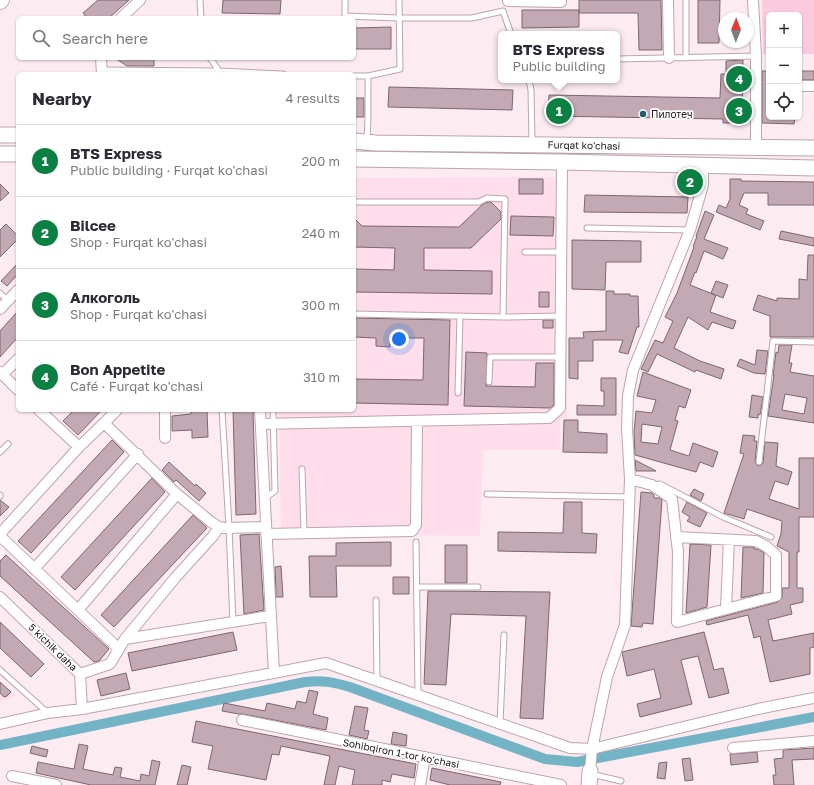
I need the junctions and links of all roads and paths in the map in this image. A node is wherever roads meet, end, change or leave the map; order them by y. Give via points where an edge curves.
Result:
1 (140, 0) edge
2 (200, 0) edge
3 (345, 0) edge
4 (399, 0) edge
5 (508, 0) edge
6 (561, 0) edge
7 (668, 0) edge
8 (686, 0) edge
9 (753, 0) edge
10 (503, 11) junction
11 (123, 16) edge
12 (201, 16) edge
13 (344, 16) edge
14 (356, 16) edge
15 (400, 18) junction
16 (510, 31) edge
17 (756, 56) junction
18 (669, 58) junction
19 (686, 58) junction
20 (620, 59) edge
21 (101, 60) edge
22 (211, 60) edge
23 (102, 72) edge
24 (220, 72) edge
25 (356, 76) edge
26 (368, 76) junction
27 (530, 83) edge
28 (802, 86) edge
29 (814, 86) edge
30 (0, 135) edge
31 (16, 135) edge
32 (360, 141) edge
33 (532, 144) junction
34 (756, 148) junction
35 (814, 148) edge
36 (0, 154) edge
37 (16, 154) edge
38 (356, 159) edge
39 (562, 162) junction
40 (703, 165) junction
41 (814, 168) edge
42 (356, 202) edge
43 (587, 228) dead end
44 (690, 230) junction
45 (525, 252) dead end
46 (561, 252) junction
47 (16, 292) edge
48 (0, 293) edge
49 (8, 301) junction
50 (0, 309) edge
51 (356, 314) edge
52 (460, 316) junction
53 (560, 316) junction
54 (503, 317) junction
55 (814, 342) edge
56 (560, 357) junction
57 (16, 360) edge
58 (1, 373) edge
59 (490, 382) dead end
60 (16, 388) edge
61 (458, 393) dead end
62 (43, 412) edge
63 (114, 412) edge
64 (164, 412) edge
65 (222, 412) edge
66 (260, 412) edge
67 (273, 412) edge
68 (416, 421) junction
69 (104, 423) junction
70 (261, 424) junction
71 (273, 424) junction
72 (166, 438) dead end
73 (8, 444) dead end
74 (79, 447) junction
75 (0, 452) edge
76 (138, 454) junction
77 (759, 462) dead end
78 (302, 469) dead end
79 (630, 479) junction
80 (652, 485) junction
81 (177, 494) junction
82 (487, 494) dead end
83 (629, 498) junction
84 (264, 499) junction
85 (224, 527) junction
86 (266, 531) junction
87 (304, 534) junction
88 (0, 535) edge
89 (676, 537) junction
90 (771, 537) dead end
91 (729, 540) junction
92 (416, 542) dead end
93 (34, 569) junction
94 (417, 587) junction
95 (478, 587) dead end
96 (0, 596) edge
97 (376, 600) dead end
98 (726, 609) junction
99 (78, 610) junction
100 (270, 616) junction
101 (233, 622) junction
102 (504, 635) dead end
103 (125, 639) junction
104 (119, 649) junction
105 (0, 670) edge
106 (274, 673) junction
107 (80, 674) junction
108 (377, 681) junction
109 (418, 695) junction
110 (814, 698) edge
111 (82, 709) junction
112 (48, 713) junction
113 (242, 720) dead end
114 (500, 723) junction
115 (0, 724) edge
116 (814, 741) edge
117 (733, 748) dead end
118 (592, 749) junction
119 (425, 757) junction
120 (12, 776) dead end
121 (590, 777) edge
122 (621, 781) dead end
123 (56, 785) edge
124 (420, 785) edge
125 (561, 785) edge

1 - 11 street
2 - 12 lane
3 - 13 lane
4 - 15 lane
5 - 6 street
5 - 10 lane
7 - 18 street
8 - 19 lane
9 - 17 street
10 - 15 lane via 472,18
10 - 16 lane
14 - 15 lane
15 - 26 lane via 400,69
17 - 19 lane
17 - 34 street
18 - 19 lane
18 - 20 lane
21 - 23 street
22 - 24 lane
23 - 24 lane
25 - 26 lane
26 - 32 lane via 368,118
27 - 33 lane
28 - 29 street
30 - 31 main road
32 - 33 main road, Furqat ko'chasi
33 - 34 main road, Furqat ko'chasi
34 - 35 main road, Furqat ko'chasi
36 - 37 main road
38 - 39 main road, Furqat ko'chasi
39 - 40 main road, Furqat ko'chasi
39 - 46 street
40 - 41 main road, Furqat ko'chasi
40 - 44 street via 703,185
42 - 54 lane via 479,202 487,198 505,199
43 - 44 lane
44 - 79 street via 633,370 628,396 627,428
45 - 46 lane
46 - 53 street
47 - 49 street
48 - 49 lane
49 - 50 street
51 - 52 lane
52 - 54 lane
52 - 61 lane
53 - 54 lane
53 - 56 street
55 - 77 lane via 773,341
56 - 59 lane via 490,357
56 - 68 street via 560,408 549,418
57 - 58 street
58 - 60 street
62 - 74 street
63 - 69 street
64 - 72 street
65 - 85 lane
66 - 70 street
67 - 71 lane
68 - 71 street
68 - 87 street via 416,525 412,531
69 - 74 street
69 - 76 street
70 - 71 street
70 - 84 street
71 - 84 lane via 275,492
73 - 75 lane
74 - 88 street
76 - 81 street
76 - 93 street
78 - 87 lane
79 - 80 street
79 - 83 street
80 - 89 street via 672,499
80 - 90 lane via 660,484 723,517
81 - 85 street via 202,515
81 - 99 street
82 - 83 lane
83 - 118 street via 624,625 607,677
84 - 86 street
85 - 86 street
85 - 101 lane
85 - 103 street via 175,578
86 - 87 street
86 - 100 street
88 - 93 street
89 - 91 street
89 - 98 street via 677,622
91 - 98 street
91 - 98 street via 756,541 776,555 776,596
92 - 94 lane
93 - 99 street
94 - 95 lane
94 - 109 lane
96 - 107 street, 5 kichik daha
97 - 108 lane
99 - 104 street
100 - 101 street
100 - 106 street
101 - 103 street
102 - 114 lane
103 - 104 street
104 - 107 street via 110,664
105 - 112 lane
106 - 108 street via 326,663
106 - 111 street
107 - 111 street, 5 kichik daha
108 - 109 street
109 - 114 street
110 - 118 street via 758,708
111 - 112 street
112 - 115 street
113 - 119 street, Sohibqiron 1-tor ko'chasi
114 - 118 street via 570,748
116 - 117 street
118 - 121 street
119 - 124 street
119 - 125 street, Sohibqiron 1-tor ko'chasi
120 - 123 street
121 - 122 lane

